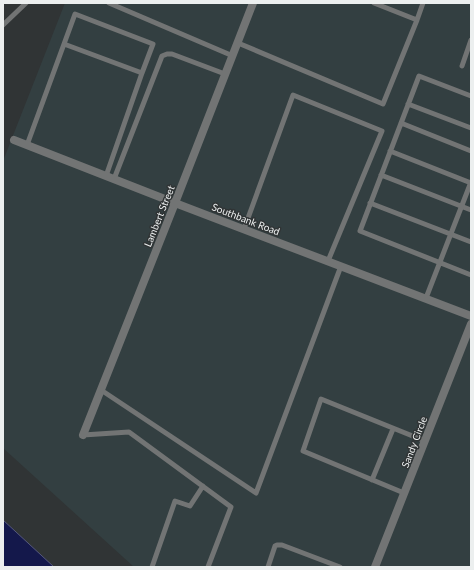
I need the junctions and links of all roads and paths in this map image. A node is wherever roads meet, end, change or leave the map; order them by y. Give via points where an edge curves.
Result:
1 (26, 3) edge
2 (109, 3) edge
3 (253, 3) edge
4 (374, 3) edge
5 (423, 3) edge
6 (417, 20) junction
7 (3, 26) edge
8 (471, 40) edge
9 (64, 44) junction
10 (238, 44) junction
11 (233, 56) junction
12 (462, 66) dead end
13 (142, 73) junction
14 (226, 74) junction
15 (471, 96) edge
16 (408, 104) junction
17 (401, 123) junction
18 (471, 128) edge
19 (14, 140) dead end
20 (27, 145) junction
21 (471, 150) edge
22 (390, 151) junction
23 (381, 175) junction
24 (110, 177) junction
25 (471, 183) edge
26 (175, 203) junction
27 (370, 203) junction
28 (462, 206) junction
29 (471, 210) edge
30 (244, 229) junction
31 (451, 234) junction
32 (471, 242) edge
33 (328, 261) junction
34 (440, 263) junction
35 (341, 266) junction
36 (471, 275) edge
37 (426, 298) junction
38 (471, 316) edge
39 (471, 324) edge
40 (101, 390) junction
41 (393, 429) junction
42 (82, 435) joint
43 (425, 441) junction
44 (372, 480) junction
45 (202, 486) junction
46 (404, 493) junction
47 (152, 567) edge
48 (208, 567) edge
49 (268, 567) edge
50 (340, 567) edge
51 (375, 567) edge

1 - 7 lane
2 - 11 lane
3 - 10 street, Lambert Street
4 - 6 lane
5 - 6 lane
6 - 10 lane via 383,104
8 - 12 lane
9 - 13 lane
9 - 13 lane via 75,14 153,44
9 - 20 lane
10 - 11 street, Lambert Street
11 - 14 street, Lambert Street
13 - 24 lane
14 - 24 lane via 172,54 162,56
14 - 26 street, Lambert Street
15 - 16 lane via 419,76
16 - 17 lane
16 - 18 lane
17 - 21 lane
17 - 22 lane
19 - 20 street, Southbank Road
20 - 24 street, Southbank Road
22 - 23 lane
22 - 25 lane
23 - 27 lane
23 - 28 lane
24 - 26 street, Southbank Road
25 - 28 lane
26 - 30 street, Southbank Road
26 - 40 street, Lambert Street
27 - 31 lane
27 - 34 lane via 360,231
28 - 29 lane
28 - 31 lane
30 - 33 street, Southbank Road
30 - 33 lane via 293,95 382,131
31 - 32 lane
31 - 34 lane
33 - 35 street, Southbank Road
34 - 36 lane
34 - 37 lane
35 - 37 street, Southbank Road
35 - 40 lane via 256,493
37 - 38 street, Southbank Road
39 - 43 street, Sandy Circle
40 - 42 street, Lambert Street
41 - 43 lane
41 - 44 lane
41 - 44 lane via 321,399 303,451
42 - 45 lane via 129,432
43 - 46 street, Sandy Circle
44 - 46 lane
45 - 47 lane via 190,506 175,501
45 - 48 lane via 231,507
46 - 51 street, Sandy Circle
49 - 50 lane via 277,545

